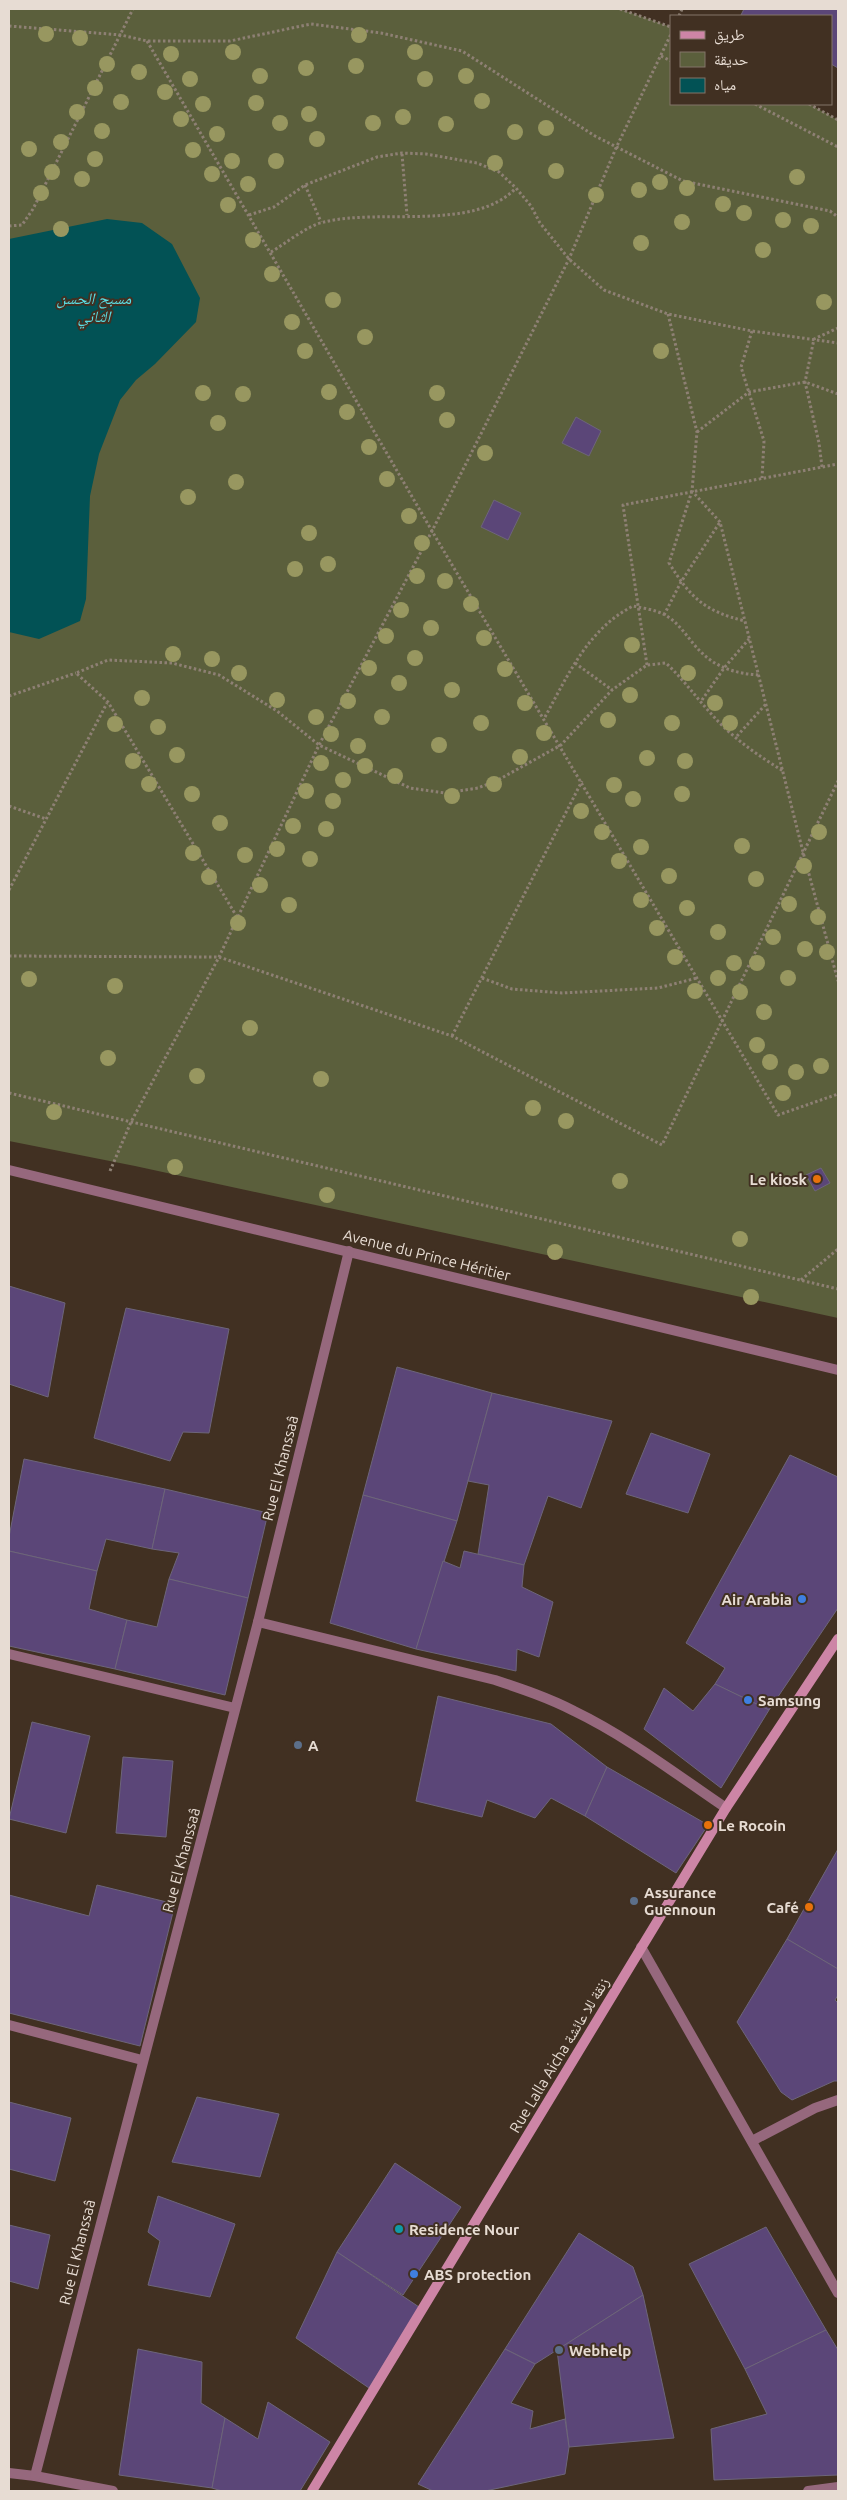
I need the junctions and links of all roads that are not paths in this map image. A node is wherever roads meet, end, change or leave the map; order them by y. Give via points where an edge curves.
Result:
1 (9, 1170) edge
2 (348, 1251) junction
3 (838, 1370) edge
4 (258, 1622) junction
5 (838, 1639) edge
6 (9, 1654) edge
7 (235, 1708) junction
8 (726, 1808) junction
9 (641, 1947) junction
10 (9, 2025) edge
11 (142, 2060) junction
12 (838, 2100) edge
13 (752, 2141) junction
14 (838, 2294) edge
15 (9, 2473) edge
16 (35, 2476) junction
17 (838, 2487) edge
18 (113, 2491) edge
19 (312, 2491) edge
20 (808, 2491) edge

1 - 2 street, Avenue du Prince Héritier
2 - 3 street, Avenue du Prince Héritier
2 - 4 street, Rue El Khanssaâ
4 - 7 street, Rue El Khanssaâ
4 - 8 street via 532,1692 609,1731
5 - 8 street, Rue Lalla Aicha زنقة للا عائشة
6 - 7 street
7 - 11 street, Rue El Khanssaâ via 194,1873
8 - 9 street, Rue Lalla Aicha زنقة للا عائشة
9 - 13 street
9 - 19 street, Rue Lalla Aicha زنقة للا عائشة
10 - 11 street
11 - 16 street, Rue El Khanssaâ
12 - 13 street via 815,2108
13 - 14 street
15 - 16 street
16 - 18 street
17 - 20 street

